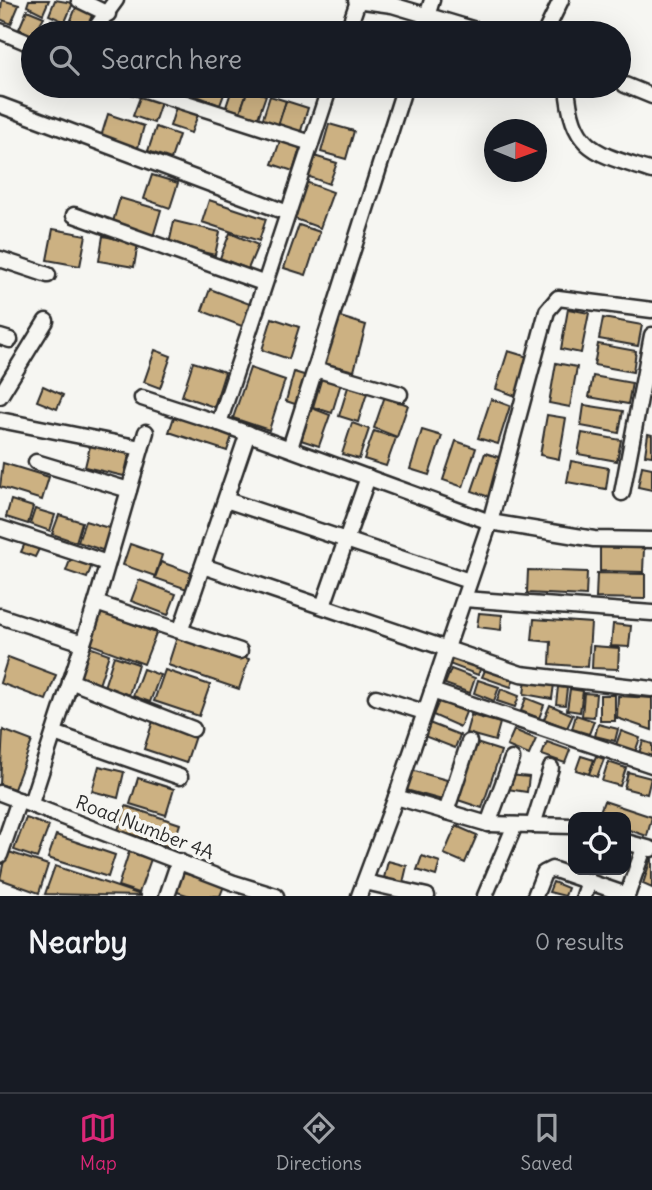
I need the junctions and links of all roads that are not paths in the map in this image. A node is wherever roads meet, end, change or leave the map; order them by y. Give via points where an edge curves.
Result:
1 (79, 0) edge
2 (116, 0) edge
3 (357, 0) edge
4 (561, 0) edge
5 (430, 7) edge
6 (108, 14) junction
7 (102, 21) edge
8 (351, 21) edge
9 (460, 21) edge
10 (551, 21) edge
11 (0, 32) edge
12 (21, 40) edge
13 (631, 87) edge
14 (652, 96) edge
15 (170, 98) edge
16 (326, 98) edge
17 (401, 98) edge
18 (568, 98) edge
19 (0, 105) edge
20 (311, 143) junction
21 (652, 171) edge
22 (288, 213) junction
23 (74, 215) dead end
24 (0, 259) edge
25 (48, 275) dead end
26 (263, 283) junction
27 (652, 310) edge
28 (46, 321) dead end
29 (652, 335) edge
30 (315, 369) junction
31 (400, 394) dead end
32 (0, 396) edge
33 (142, 398) dead end
34 (0, 420) edge
35 (219, 422) junction
36 (146, 432) dead end
37 (248, 433) junction
38 (141, 448) junction
39 (290, 448) junction
40 (36, 461) dead end
41 (368, 477) junction
42 (129, 490) junction
43 (622, 493) dead end
44 (226, 500) junction
45 (490, 522) junction
46 (0, 528) edge
47 (347, 540) junction
48 (652, 540) edge
49 (107, 563) junction
50 (203, 566) junction
51 (469, 581) junction
52 (464, 599) junction
53 (96, 603) junction
54 (323, 606) junction
55 (652, 613) edge
56 (0, 616) edge
57 (181, 629) junction
58 (82, 643) junction
59 (448, 648) junction
60 (240, 651) dead end
61 (70, 681) junction
62 (652, 689) edge
63 (432, 691) junction
64 (376, 697) dead end
65 (424, 712) junction
66 (193, 729) dead end
67 (54, 733) junction
68 (469, 742) dead end
69 (512, 759) dead end
70 (652, 765) edge
71 (551, 768) dead end
72 (180, 776) dead end
73 (0, 793) edge
74 (396, 797) junction
75 (25, 802) junction
76 (446, 812) junction
77 (488, 824) junction
78 (515, 825) junction
79 (533, 825) junction
80 (568, 826) edge
81 (631, 844) edge
82 (648, 849) edge
83 (0, 855) edge
84 (179, 861) junction
85 (589, 881) junction
86 (362, 889) edge
87 (232, 890) edge
88 (627, 895) edge
89 (167, 896) edge
90 (276, 896) edge
91 (427, 896) edge
92 (485, 896) edge
93 (535, 896) edge
94 (584, 896) edge

1 - 6 street
2 - 6 street
3 - 5 street
3 - 8 street
4 - 10 street
5 - 9 street
6 - 7 street
11 - 12 street
13 - 14 street
15 - 20 street
16 - 20 street
17 - 30 street
18 - 21 street via 569,116 584,142 601,155
19 - 22 street
20 - 22 street
22 - 26 street
23 - 26 street
24 - 25 street
26 - 35 street
27 - 45 street via 558,298 552,303
28 - 32 street
29 - 43 street
30 - 31 street
30 - 39 street
33 - 35 street
34 - 38 street
35 - 37 street
36 - 38 street
37 - 39 street
37 - 44 street
38 - 42 street
39 - 41 street
40 - 42 street
41 - 45 street
41 - 47 street
42 - 49 street
44 - 47 street
44 - 50 street
45 - 48 street via 594,539
45 - 51 street
46 - 49 street
47 - 51 street
47 - 54 street
49 - 53 street
50 - 54 street
50 - 57 street
51 - 52 street
52 - 55 street
52 - 59 street
53 - 57 street
53 - 58 street
54 - 59 street
56 - 58 street
57 - 60 street
58 - 61 street
59 - 62 street via 521,674
59 - 63 street
61 - 66 street
61 - 67 street
63 - 65 street
63 - 70 street
64 - 65 street
65 - 74 street
67 - 72 street
67 - 75 street
68 - 76 street
69 - 77 street
71 - 79 street
73 - 75 street, Road Number 4A
74 - 76 street
74 - 86 street
75 - 83 street
75 - 84 street, Road Number 4A
76 - 77 street
77 - 78 street
78 - 79 street
78 - 92 street
79 - 80 street
81 - 82 street
82 - 88 street
84 - 87 street, Road Number 4A
84 - 89 street
85 - 88 street
85 - 93 street via 547,870
85 - 94 street
86 - 91 street
87 - 90 street, Road Number 4A

